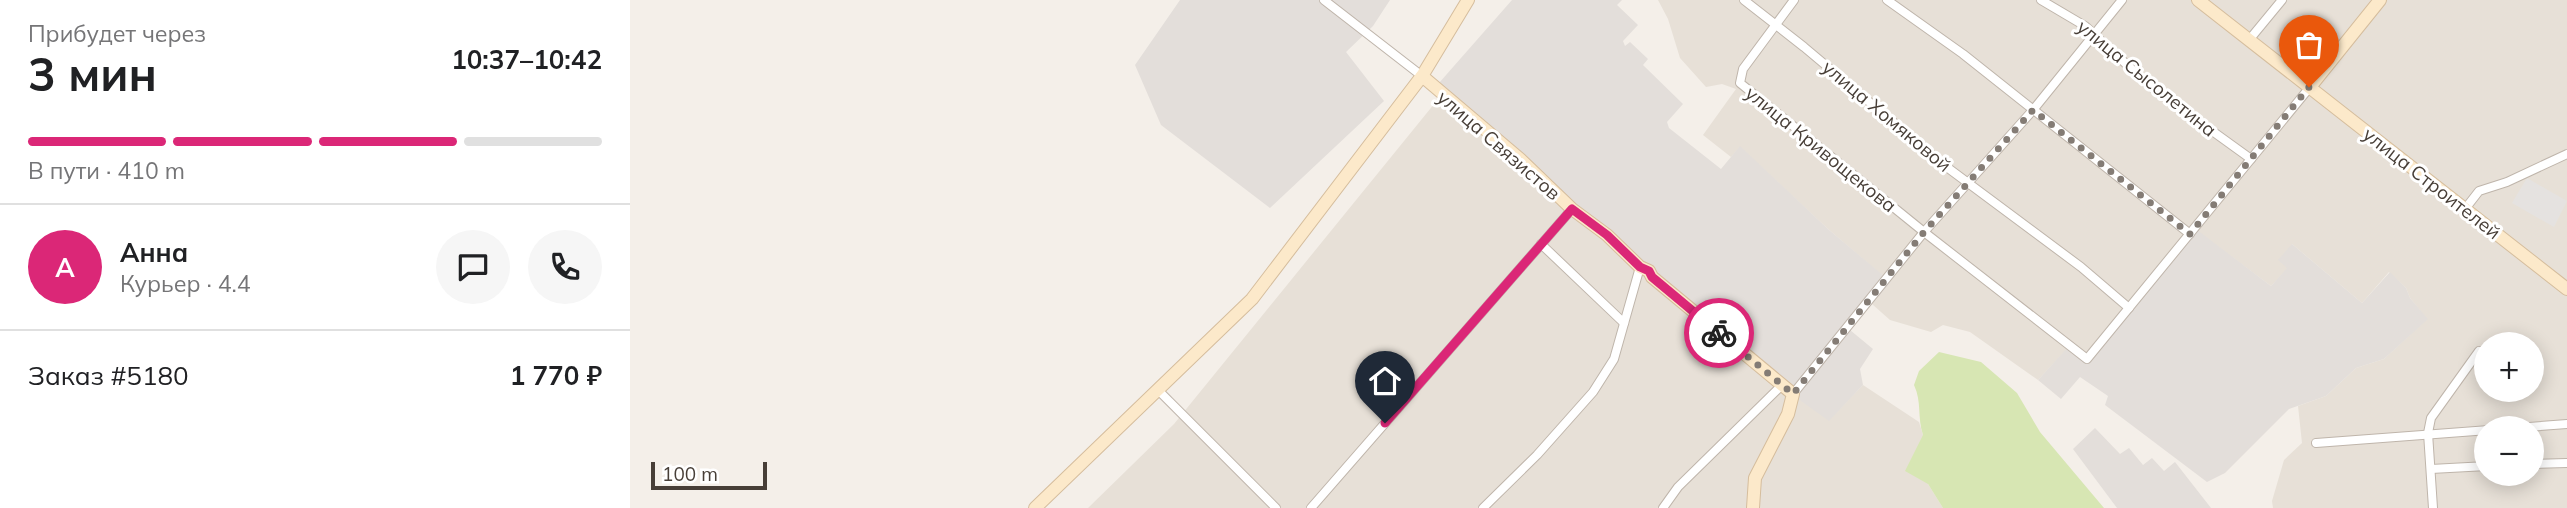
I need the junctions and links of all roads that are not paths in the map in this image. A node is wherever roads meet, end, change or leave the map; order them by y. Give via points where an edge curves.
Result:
1 (1324, 0) edge
2 (1468, 0) edge
3 (1744, 0) edge
4 (1794, 0) edge
5 (1887, 0) edge
6 (2041, 0) edge
7 (2122, 0) edge
8 (2198, 0) edge
9 (2282, 0) edge
10 (2380, 0) edge
11 (1777, 25) junction
12 (2094, 34) junction
13 (2249, 40) junction
14 (1422, 76) junction
15 (2309, 87) junction
16 (2033, 110) junction
17 (2567, 154) edge
18 (2251, 159) junction
19 (1969, 183) junction
20 (1572, 209) junction
21 (2465, 209) junction
22 (1924, 232) junction
23 (2190, 234) junction
24 (1541, 244) junction
25 (1640, 267) junction
26 (2567, 289) edge
27 (2129, 308) junction
28 (1624, 323) junction
29 (2474, 358) edge
30 (1782, 385) junction
31 (1159, 391) junction
32 (1793, 394) junction
33 (2567, 424) edge
34 (2428, 433) junction
35 (2316, 443) dead end
36 (2567, 463) edge
37 (2544, 464) edge
38 (2474, 467) edge
39 (2431, 469) junction
40 (1035, 508) edge
41 (1276, 508) edge
42 (1311, 508) edge
43 (1483, 508) edge
44 (1663, 508) edge
45 (1753, 508) edge
46 (2433, 508) edge

1 - 14 street
2 - 14 main road
3 - 11 street, улица Хомяковой
4 - 11 street
5 - 16 street
6 - 12 street, улица Сысолетина
7 - 12 street
8 - 13 main road, улица Строителей
9 - 13 street
10 - 15 main road
11 - 19 street, улица Хомяковой
11 - 22 street, улица Кривощекова via 1744,69 1740,83
12 - 16 street
12 - 18 street, улица Сысолетина via 2150,86
13 - 15 main road, улица Строителей
14 - 20 main road, улица Связистов
14 - 31 main road via 1252,299
15 - 18 street
15 - 21 main road, улица Строителей
16 - 19 street
16 - 23 street
17 - 21 street via 2479,191
18 - 23 street
19 - 22 street
19 - 27 street, улица Хомяковой
20 - 24 street
20 - 25 main road, улица Связистов
21 - 26 main road, улица Строителей
22 - 27 street via 2087,359
22 - 32 street
23 - 27 street
24 - 28 street
24 - 42 street
25 - 28 street
25 - 30 main road, улица Связистов
28 - 43 street via 1614,359 1592,392
29 - 34 street via 2437,407
30 - 32 main road, улица Связистов
30 - 44 street via 1678,487
31 - 40 main road
31 - 41 street
32 - 45 main road via 1788,414 1755,478
33 - 34 street
34 - 35 street
34 - 39 street
36 - 37 street
38 - 39 street
39 - 46 street

